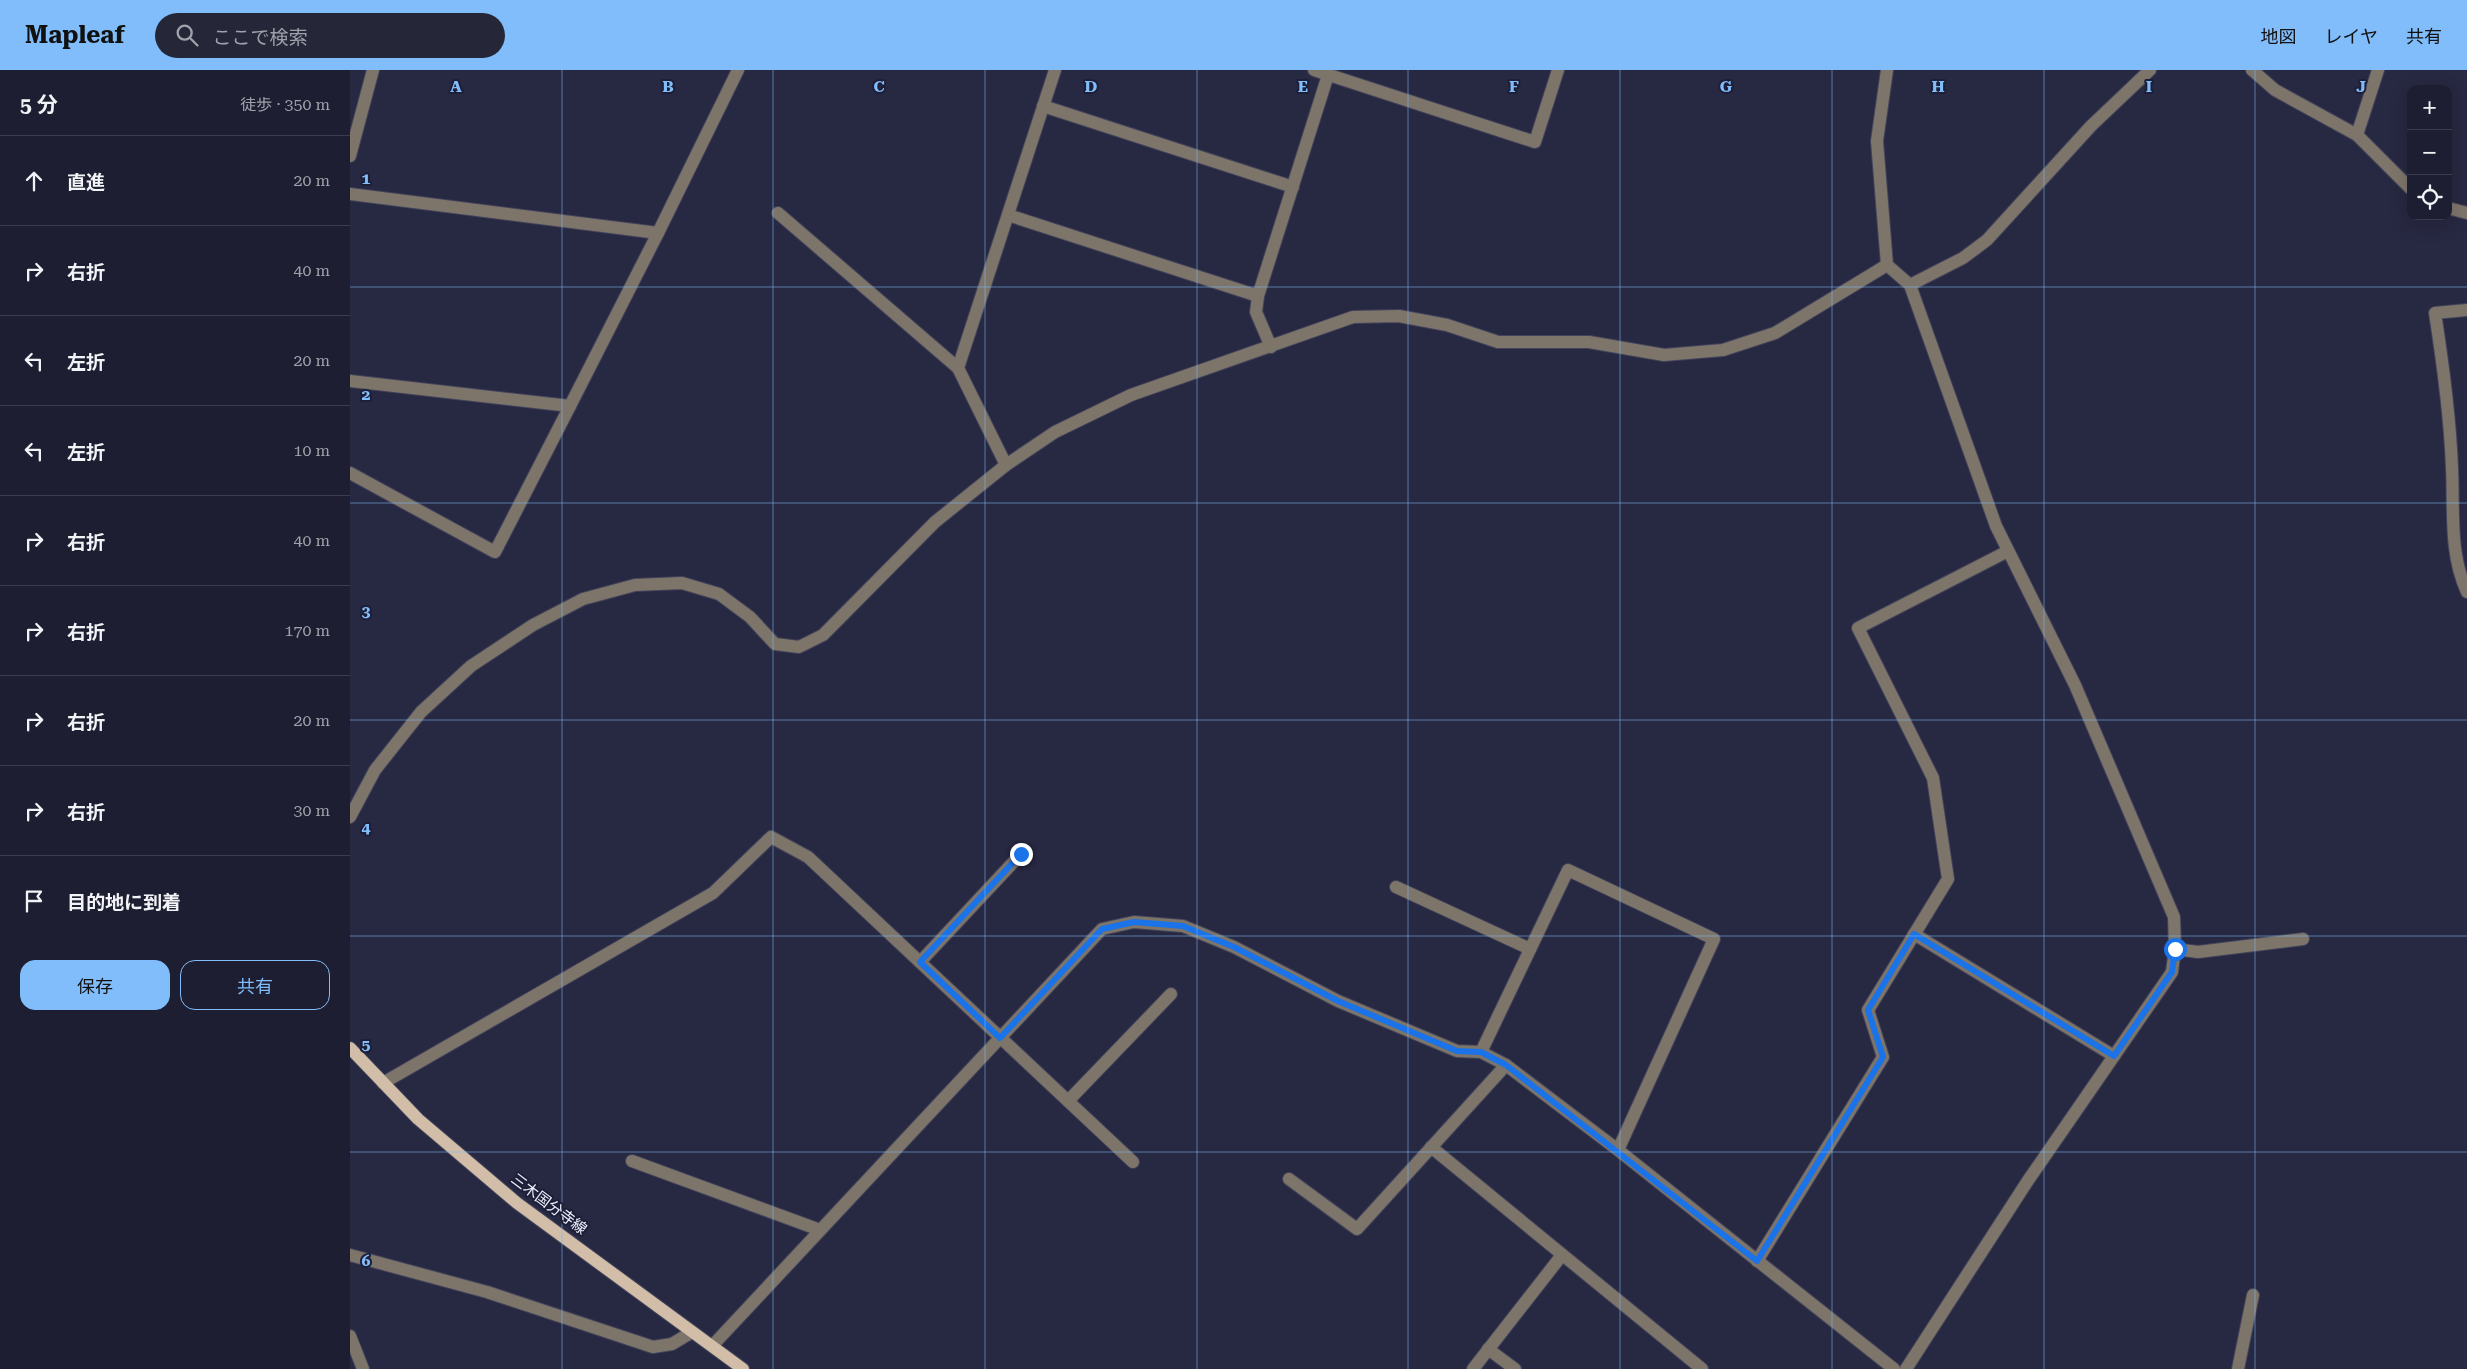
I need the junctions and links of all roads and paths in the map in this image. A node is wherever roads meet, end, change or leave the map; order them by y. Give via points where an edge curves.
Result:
1 (373, 70) edge
2 (738, 70) edge
3 (1055, 70) edge
4 (1314, 70) edge
5 (1558, 70) edge
6 (1887, 70) edge
7 (2150, 70) edge
8 (2252, 70) edge
9 (2378, 70) edge
10 (1328, 74) junction
11 (1044, 106) junction
12 (2357, 135) junction
13 (350, 156) edge
14 (1292, 186) junction
15 (2407, 186) edge
16 (350, 194) edge
17 (2452, 209) edge
18 (778, 213) dead end
19 (2467, 213) edge
20 (1008, 215) junction
21 (658, 233) junction
22 (1887, 265) junction
23 (1910, 285) junction
24 (1258, 296) junction
25 (2467, 310) edge
26 (1270, 348) junction
27 (958, 368) junction
28 (350, 381) edge
29 (570, 406) junction
30 (1006, 465) junction
31 (350, 473) edge
32 (2008, 551) junction
33 (2467, 592) edge
34 (350, 817) edge
35 (1021, 854) dead end
36 (1396, 887) dead end
37 (1914, 934) junction
38 (2304, 939) dead end
39 (1530, 949) junction
40 (2175, 949) junction
41 (920, 962) junction
42 (1171, 994) dead end
43 (1000, 1038) junction
44 (350, 1048) edge
45 (1481, 1052) junction
46 (2114, 1056) junction
47 (1506, 1065) junction
48 (383, 1083) junction
49 (1068, 1101) junction
50 (1431, 1147) junction
51 (1618, 1150) junction
52 (632, 1161) dead end
53 (1133, 1162) dead end
54 (1289, 1179) dead end
55 (820, 1230) junction
56 (350, 1255) edge
57 (1562, 1255) junction
58 (1757, 1261) junction
59 (2252, 1295) dead end
60 (692, 1332) junction
61 (350, 1336) edge
62 (713, 1346) junction
63 (1488, 1349) junction
64 (363, 1369) edge
65 (743, 1369) edge
66 (1473, 1369) edge
67 (1515, 1369) edge
68 (1702, 1369) edge
69 (1894, 1369) edge
70 (1906, 1369) edge
71 (2238, 1369) edge

1 - 13 street
2 - 21 street
3 - 11 street
4 - 10 street
5 - 10 street via 1535,142
6 - 22 street via 1877,141
7 - 23 street via 2091,126 1987,240 1963,258
8 - 12 street via 2275,90
9 - 12 street
10 - 14 street
11 - 14 street
11 - 20 street
12 - 15 street
14 - 24 street
16 - 21 street
17 - 19 street
18 - 27 street
20 - 24 street
20 - 27 street
21 - 29 street
22 - 23 street
22 - 26 street via 1774,333 1723,350 1664,355 1588,342 1498,342 1447,325 1399,316 1353,317
23 - 32 street via 1996,526
24 - 26 street via 1256,312
25 - 33 street via 2435,313 2449,423 2454,546
26 - 30 street via 1131,395 1055,432
27 - 30 street
28 - 29 street
29 - 31 street via 495,552
30 - 34 street via 935,522 823,634 799,647 775,644 750,618 718,594 682,583 635,585 582,599 533,624 471,666 421,712 375,770
32 - 37 street via 1858,628 1933,778 1948,879
32 - 40 street via 2075,685 2170,908 2174,918
35 - 41 street
36 - 39 street
37 - 46 street
37 - 58 street via 1868,1010 1883,1057
38 - 40 street via 2198,952
39 - 45 street
39 - 51 street via 1568,870 1714,939
40 - 46 street via 2172,972
41 - 43 street
41 - 48 street via 808,857 771,837 713,893
42 - 49 street
43 - 45 street via 1102,929 1134,922 1183,926 1234,947 1338,1001 1439,1044 1457,1051
43 - 49 street
43 - 55 street
44 - 48 main road, 三木国分寺線
45 - 47 street
46 - 70 street via 2027,1182
47 - 50 street
47 - 51 street
48 - 60 main road, 三木国分寺線 via 418,1119 518,1203
49 - 53 street
50 - 54 street via 1357,1229
50 - 57 street
51 - 58 street
52 - 55 street
55 - 62 street
56 - 60 street via 487,1292 654,1347 672,1344
57 - 63 street
57 - 68 street
58 - 69 street
59 - 71 street
60 - 62 main road, 三木国分寺線
61 - 64 street
62 - 65 main road, 三木国分寺線
63 - 66 street
63 - 67 street

